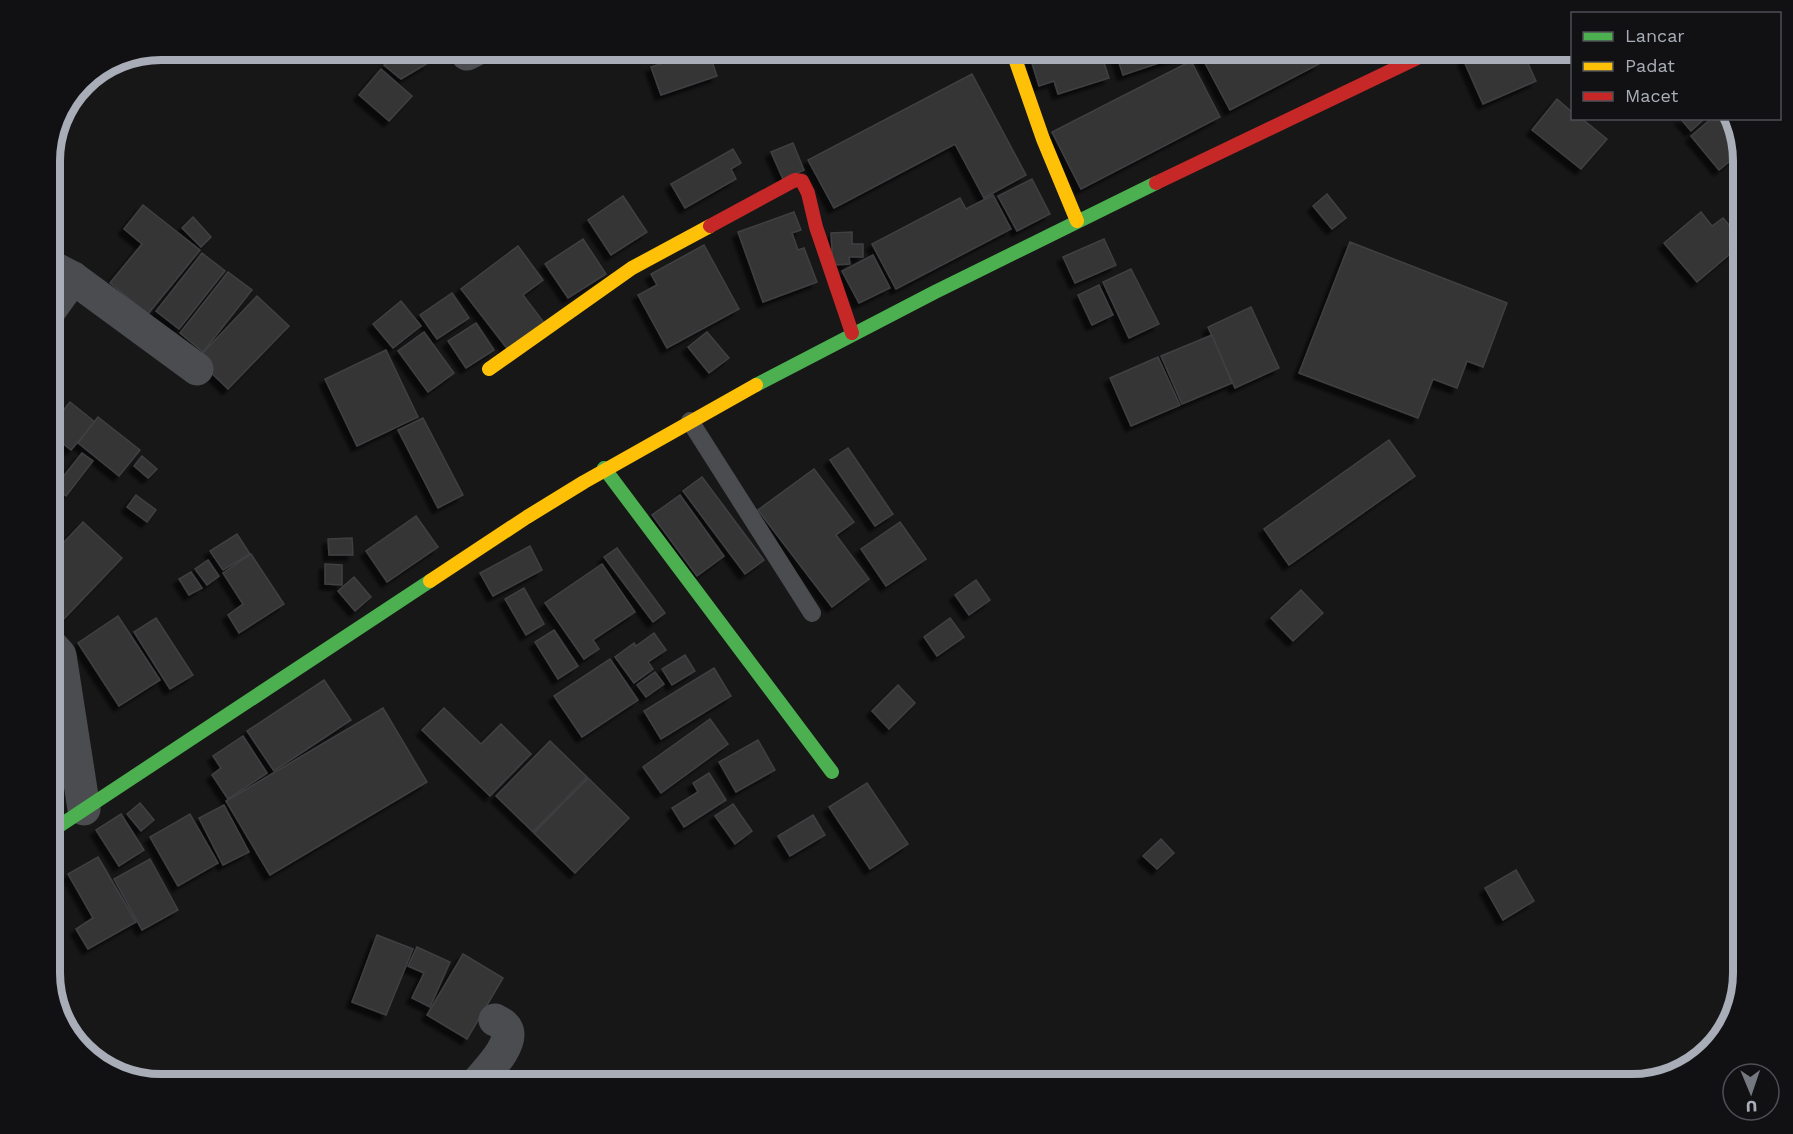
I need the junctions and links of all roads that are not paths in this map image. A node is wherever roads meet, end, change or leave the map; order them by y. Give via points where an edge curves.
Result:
1 (1015, 60) edge
2 (1413, 60) edge
3 (1077, 221) junction
4 (61, 272) edge
5 (852, 333) junction
6 (197, 369) dead end
7 (489, 369) dead end
8 (690, 421) junction
9 (604, 468) junction
10 (812, 613) dead end
11 (60, 655) edge
12 (832, 772) dead end
13 (84, 809) junction
14 (60, 825) edge
15 (495, 1020) dead end
16 (484, 1074) edge

1 - 3 main road
2 - 3 main road
3 - 5 main road
4 - 6 street
5 - 7 main road via 808,194 802,181 795,180 632,268
5 - 8 main road
8 - 9 main road
8 - 10 lane
9 - 12 main road
9 - 13 main road
11 - 13 street
13 - 14 main road
15 - 16 street via 506,1026 509,1036 507,1045

